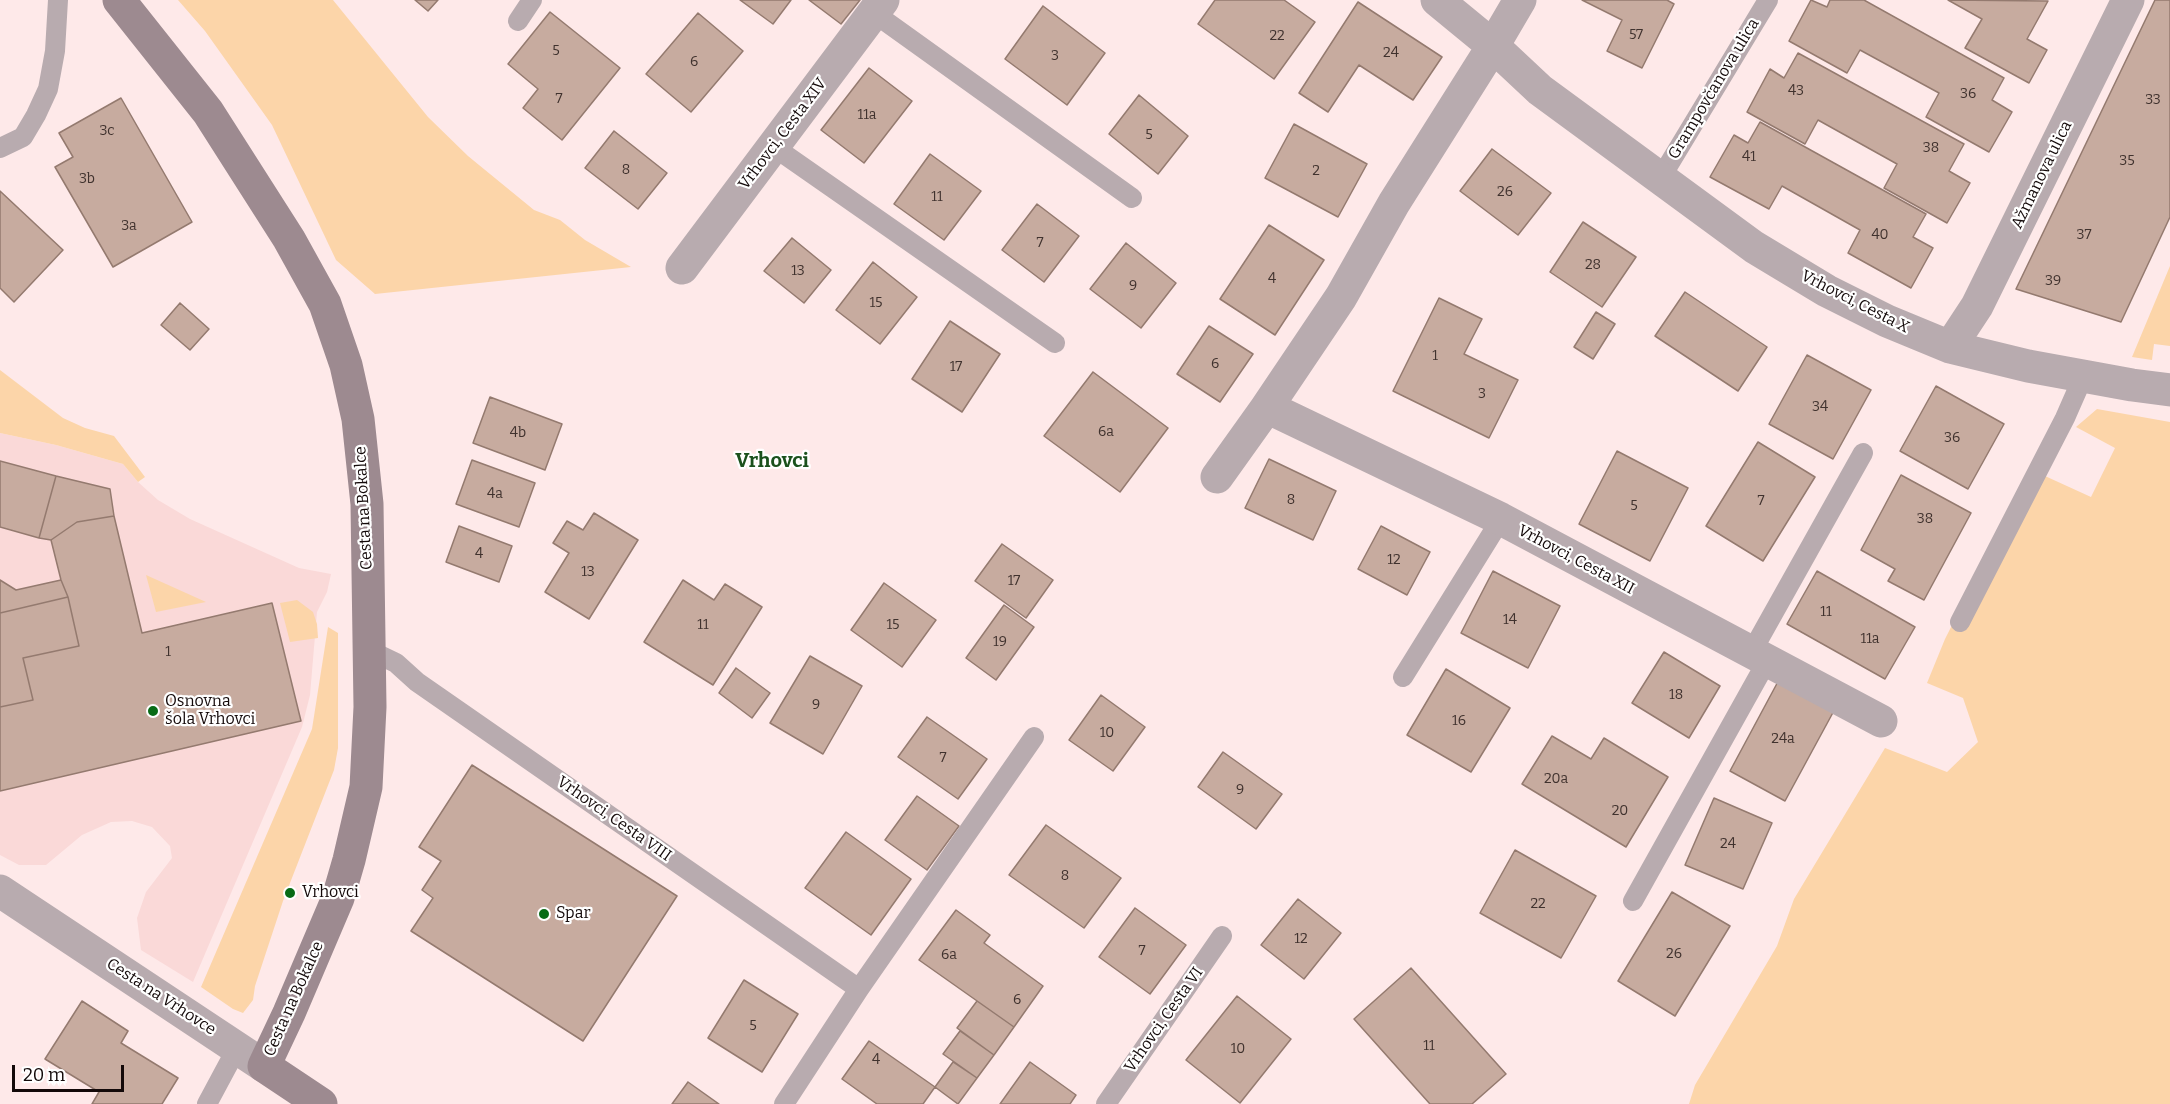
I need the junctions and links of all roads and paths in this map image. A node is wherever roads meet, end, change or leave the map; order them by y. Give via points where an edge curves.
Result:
1 (58, 0) edge
2 (119, 0) edge
3 (532, 0) edge
4 (1437, 0) edge
5 (1520, 0) edge
6 (1768, 0) edge
7 (2128, 0) edge
8 (878, 6) edge
9 (518, 21) dead end
10 (1493, 46) junction
11 (774, 147) junction
12 (0, 148) edge
13 (1660, 179) junction
14 (1132, 198) dead end
15 (682, 268) dead end
16 (1055, 343) dead end
17 (1950, 347) junction
18 (2083, 377) junction
19 (2170, 390) edge
20 (1267, 407) junction
21 (1863, 453) dead end
22 (1217, 477) dead end
23 (1501, 519) junction
24 (1960, 622) dead end
25 (369, 650) junction
26 (1759, 657) junction
27 (1403, 677) dead end
28 (1881, 721) dead end
29 (1034, 737) dead end
30 (0, 891) edge
31 (1633, 901) dead end
32 (1222, 936) dead end
33 (859, 989) junction
34 (250, 1057) junction
35 (207, 1104) edge
36 (321, 1104) edge
37 (784, 1104) edge
38 (1106, 1104) edge

1 - 12 lane via 48,89 23,137
2 - 25 street, Cesta na Bokalce via 208,112 289,239 325,304 346,365 358,419 367,504
3 - 9 lane
4 - 10 street, Vrhovci, Cesta X
5 - 10 street
6 - 13 lane, Grampovčanova ulica
7 - 17 street, Ažmanova ulica via 1977,306
8 - 11 street, Vrhovci, Cesta XIV
8 - 14 lane
10 - 13 street, Vrhovci, Cesta X via 1540,90
10 - 20 street via 1394,203 1341,297
11 - 15 street, Vrhovci, Cesta XIV
11 - 16 lane
13 - 17 street, Vrhovci, Cesta X via 1754,247 1827,291
17 - 18 street, Vrhovci, Cesta X
18 - 19 street, Vrhovci, Cesta X
18 - 24 lane
20 - 22 street
20 - 23 street, Vrhovci, Cesta XII
21 - 26 lane
23 - 26 street, Vrhovci, Cesta XII
23 - 27 lane
25 - 33 lane, Vrhovci, Cesta VIII via 396,663 417,682
25 - 34 street, Cesta na Bokalce via 366,787 349,860 323,936
26 - 28 street, Vrhovci, Cesta XII
26 - 31 lane
29 - 33 lane
30 - 34 street, Cesta na Vrhovce
32 - 38 lane, Vrhovci, Cesta VI
33 - 37 lane
34 - 35 lane
34 - 36 street, Cesta na Vrhovce

